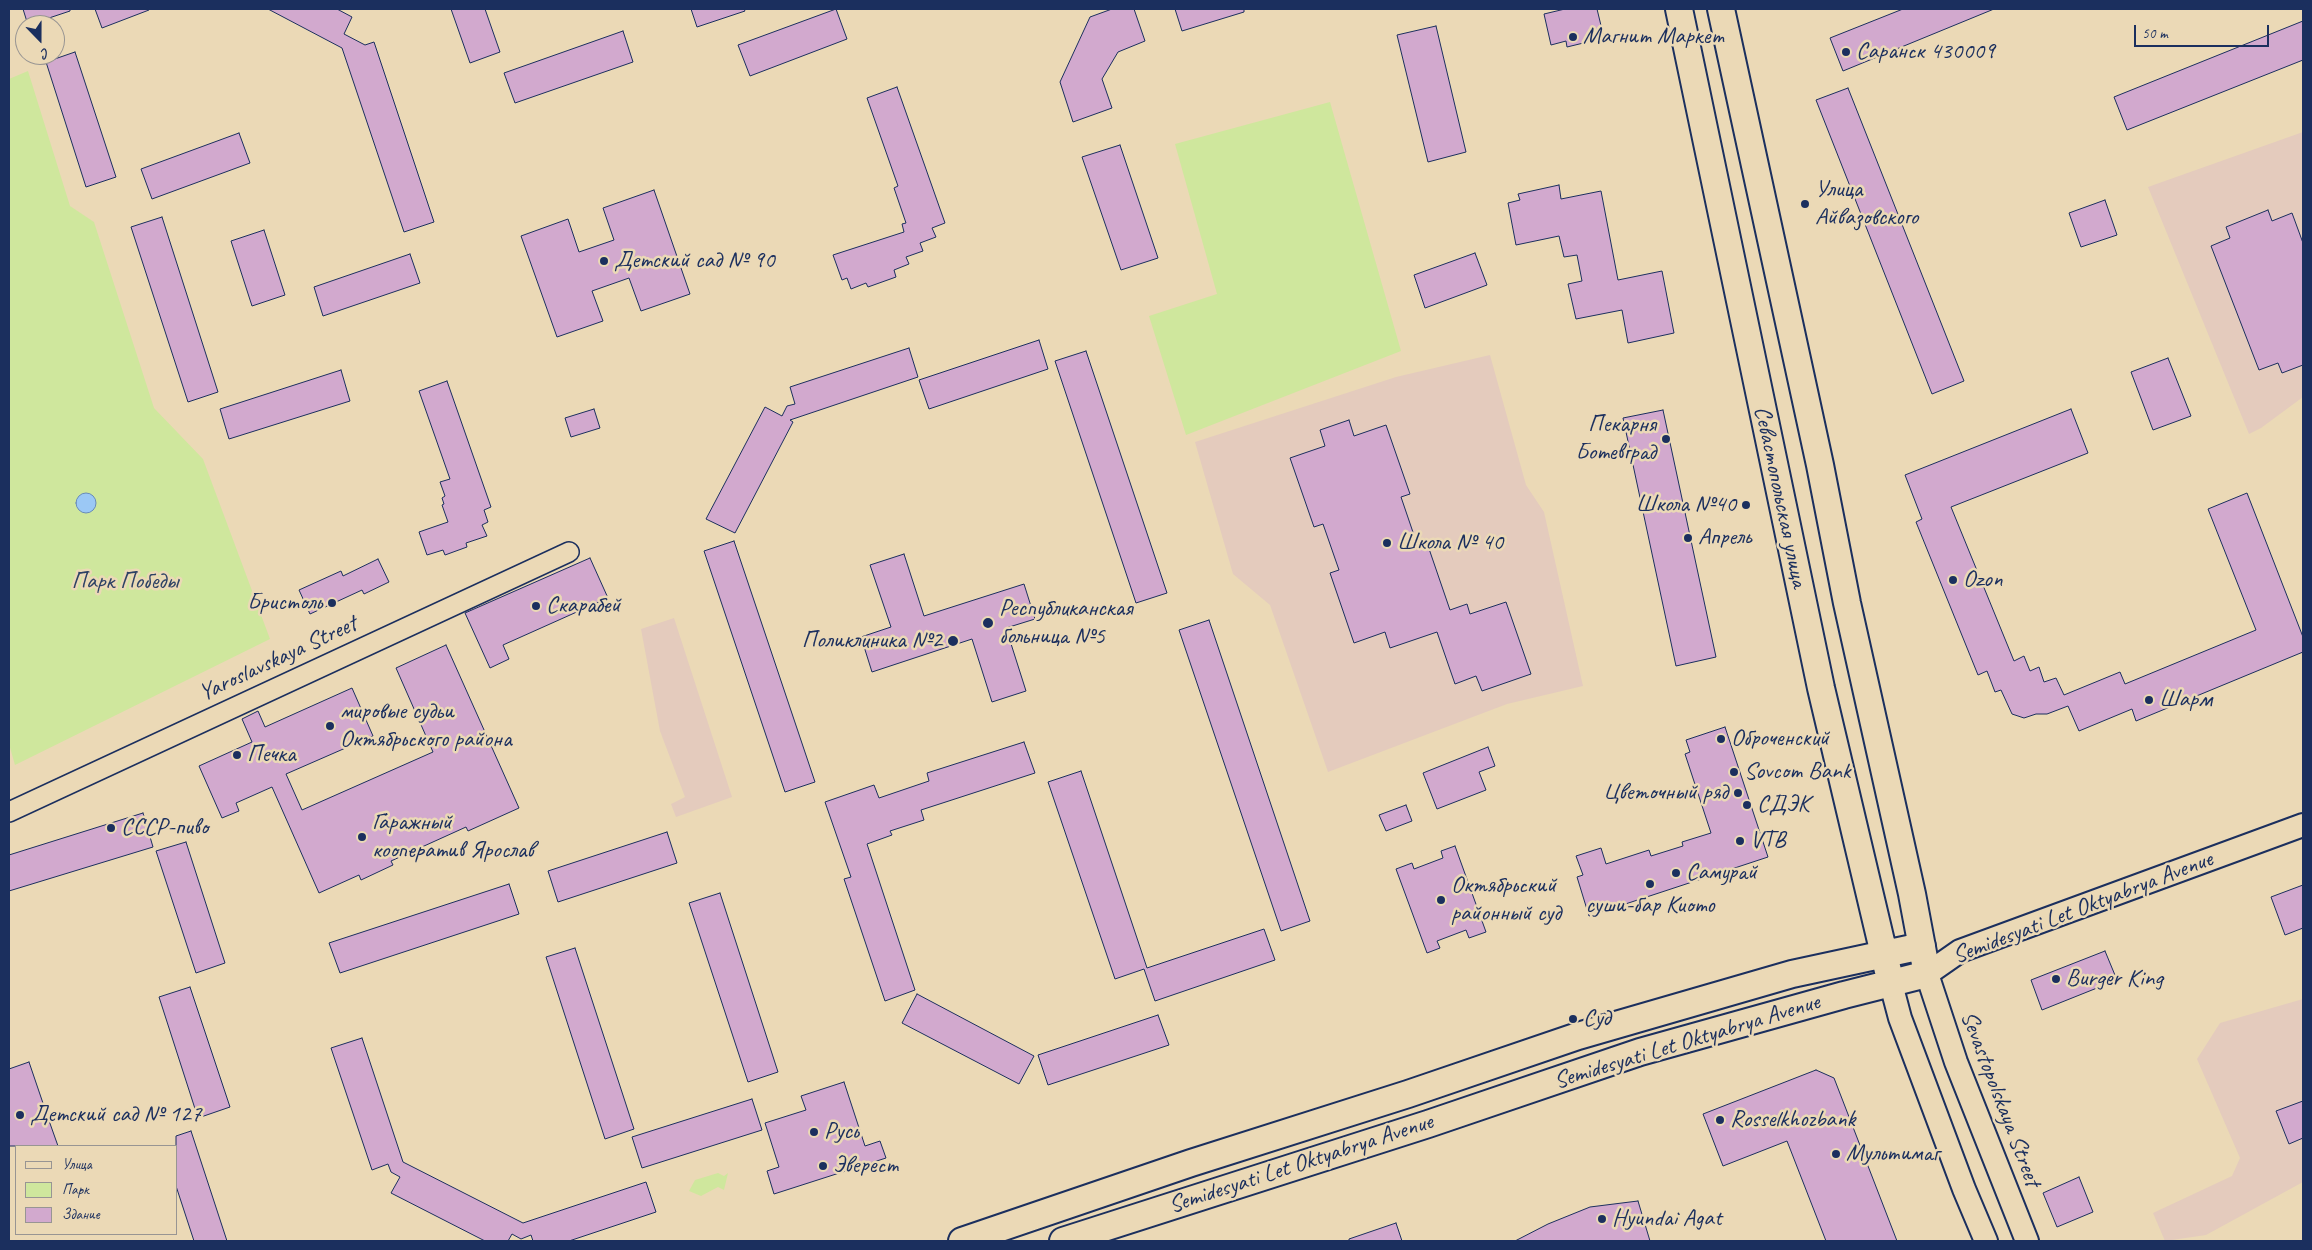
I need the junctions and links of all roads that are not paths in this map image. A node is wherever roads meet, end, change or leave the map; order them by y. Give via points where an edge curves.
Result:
1 (1678, 9) edge
2 (1721, 9) edge
3 (569, 552) dead end
4 (9, 812) edge
5 (2303, 825) edge
6 (1922, 946) junction
7 (1960, 951) junction
8 (1884, 954) junction
9 (1927, 974) junction
10 (1890, 984) junction
11 (1408, 1094) junction
12 (1428, 1124) junction
13 (1178, 1168) junction
14 (1190, 1200) junction
15 (962, 1241) edge
16 (1062, 1241) edge
17 (1986, 1241) edge
18 (2027, 1241) edge

1 - 8 main road, Севастопольская улица via 1821,688
2 - 6 main road, Севастопольская улица
3 - 4 street, Yaroslavskaya Street
5 - 7 street, Semidesyati Let Oktyabrya Avenue
6 - 7 street
6 - 8 main road, Semidesyati Let Oktyabrya Avenue
6 - 9 main road, Севастопольская улица
7 - 9 street, Semidesyati Let Oktyabrya Avenue
8 - 10 main road, Севастопольская улица
8 - 11 main road, Semidesyati Let Oktyabrya Avenue via 1792,974 1682,1004
9 - 10 main road, Semidesyati Let Oktyabrya Avenue
9 - 18 street, Sevastopolskaya Street via 1956,1062
10 - 12 main road, Semidesyati Let Oktyabrya Avenue via 1682,1039
10 - 17 street via 1900,1018
11 - 12 main road
11 - 13 main road, Semidesyati Let Oktyabrya Avenue
12 - 14 main road, Semidesyati Let Oktyabrya Avenue
13 - 14 main road
13 - 15 main road, Semidesyati Let Oktyabrya Avenue
14 - 16 main road, Semidesyati Let Oktyabrya Avenue

